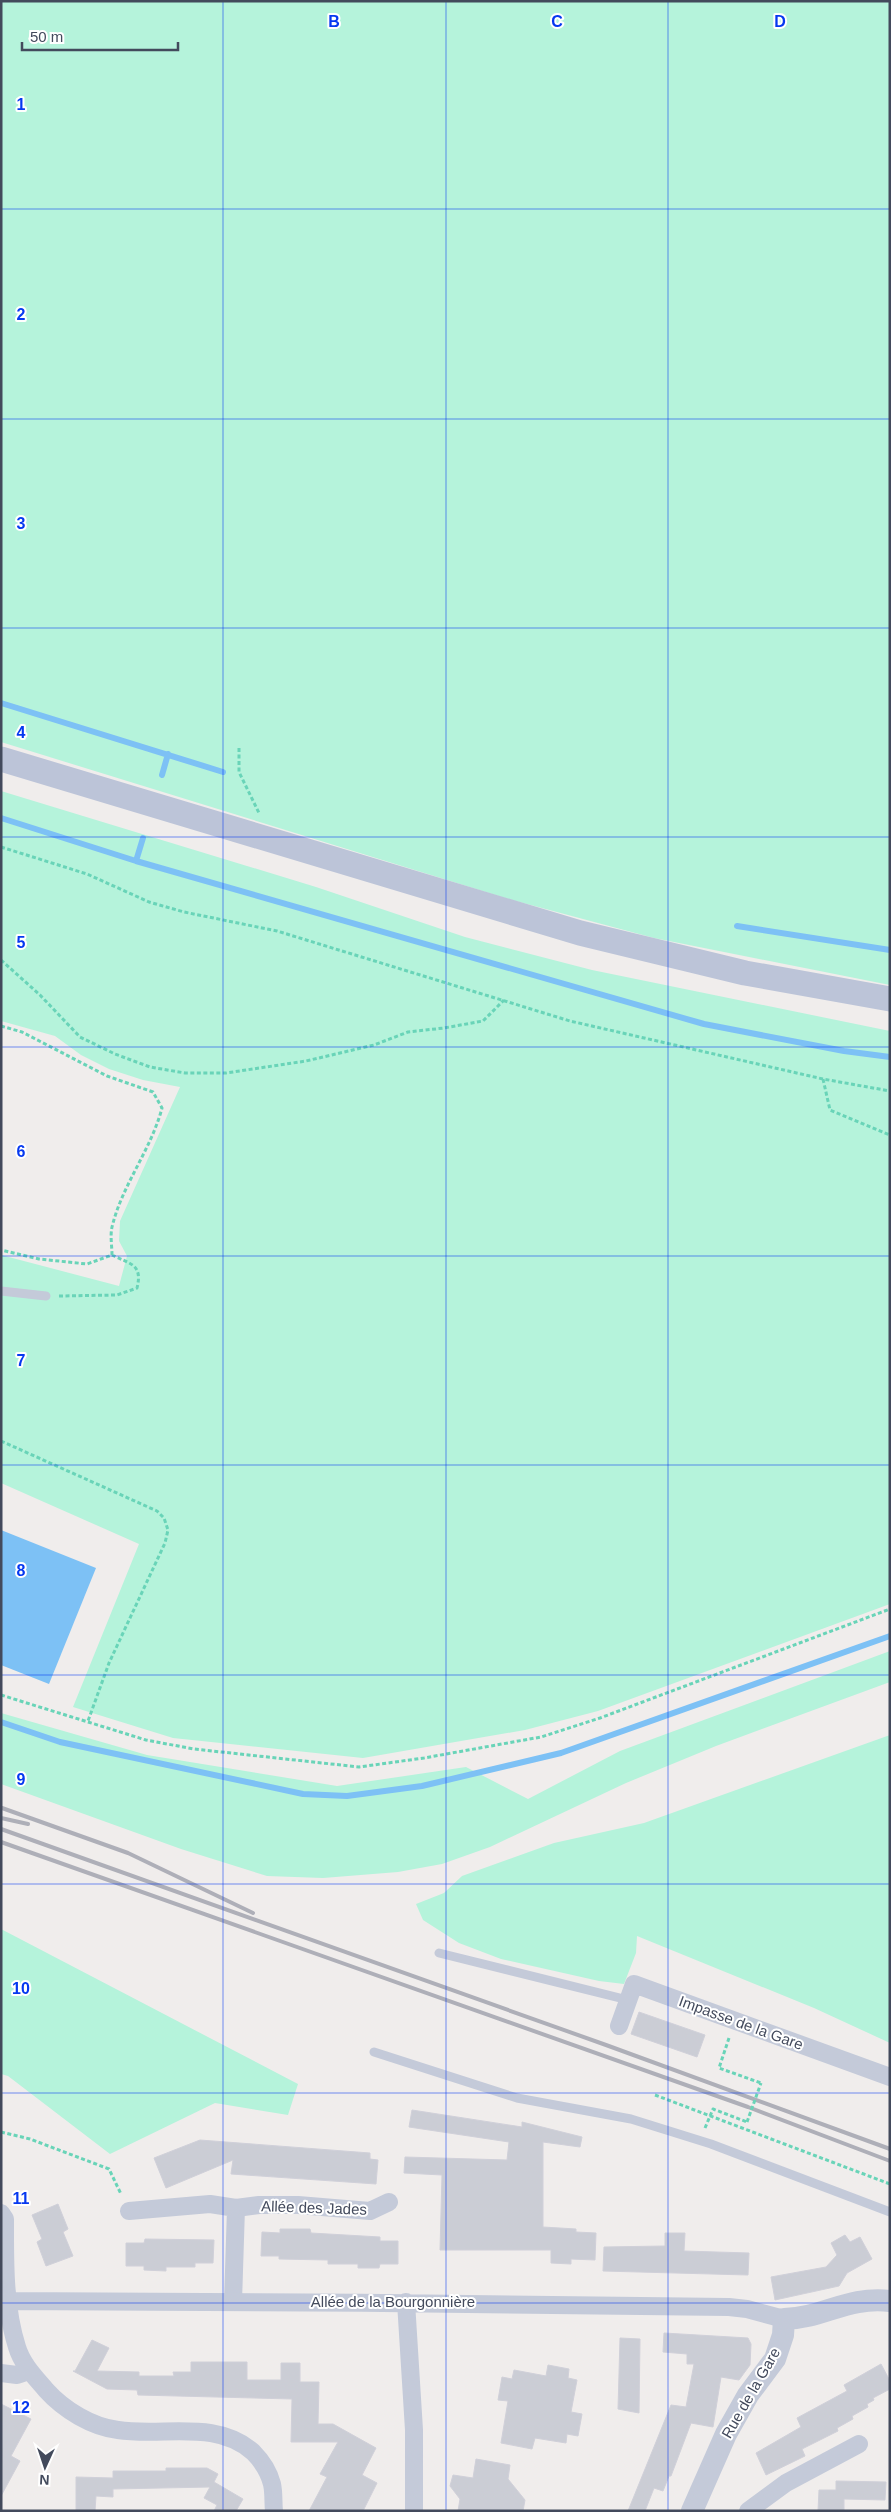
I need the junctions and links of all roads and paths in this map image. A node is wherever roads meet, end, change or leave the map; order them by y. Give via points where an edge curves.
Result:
1 (239, 748) dead end
2 (1, 759) edge
3 (272, 842) junction
4 (1, 846) edge
5 (1, 960) edge
6 (504, 1000) junction
7 (890, 1000) edge
8 (1, 1026) edge
9 (823, 1079) junction
10 (890, 1091) edge
11 (890, 1135) edge
12 (1, 1250) edge
13 (112, 1255) junction
14 (1, 1291) edge
15 (46, 1296) joint
16 (1, 1441) edge
17 (890, 1609) edge
18 (1, 1695) edge
19 (88, 1721) junction
20 (439, 1953) dead end
21 (628, 2000) junction
22 (736, 2022) junction
23 (619, 2026) dead end
24 (374, 2052) dead end
25 (890, 2077) edge
26 (655, 2095) dead end
27 (710, 2116) junction
28 (1, 2132) edge
29 (700, 2141) junction
30 (890, 2184) edge
31 (389, 2202) dead end
32 (236, 2208) junction
33 (129, 2211) joint
34 (890, 2212) edge
35 (1, 2213) edge
36 (5, 2301) edge
37 (890, 2301) edge
38 (233, 2302) junction
39 (406, 2302) junction
40 (784, 2319) junction
41 (29, 2371) junction
42 (1, 2373) edge
43 (859, 2444) dead end
44 (274, 2511) edge
45 (414, 2511) edge
46 (692, 2511) edge
47 (748, 2511) edge

1 - 3 path via 239,772
2 - 3 main road
3 - 7 main road via 608,940 745,973
4 - 6 path via 87,874 149,902 276,931
5 - 6 path via 80,1036 141,1064 185,1073 226,1073 306,1061 374,1045 408,1032 483,1021
6 - 9 path via 570,1021
8 - 13 path via 22,1032 107,1076 153,1092 162,1108 156,1130 118,1207 111,1230
9 - 10 path
9 - 11 path via 830,1110
12 - 13 path via 39,1259 87,1264
13 - 15 path via 136,1266 140,1276 137,1288 117,1295
14 - 15 lane
16 - 19 path via 157,1511 164,1518 168,1530 158,1559 109,1663
17 - 19 path via 541,1737 424,1758 339,1766 175,1746 124,1734
18 - 19 path
20 - 21 lane
21 - 22 street, Impasse de la Gare via 634,1984
21 - 23 street, Impasse de la Gare
22 - 25 street, Impasse de la Gare
22 - 27 path, bridge via 719,2068 761,2083 747,2122 713,2109
24 - 29 lane via 517,2098 615,2115
26 - 27 path
27 - 29 path
27 - 30 path
28 - 33 path via 30,2139 109,2169
29 - 34 lane
31 - 32 street, Allée des Jades via 370,2212 298,2205
32 - 33 street, Allée des Jades via 210,2204
32 - 38 street
35 - 36 street via 5,2219
36 - 38 street, Allée de la Bourgonnière
36 - 41 street via 17,2347
37 - 40 street via 846,2303 800,2319
38 - 39 street, Allée de la Bourgonnière
39 - 40 street, Allée de la Bourgonnière via 729,2307
39 - 45 street via 414,2430
40 - 46 street, Rue de la Gare via 783,2335 775,2359 748,2394 726,2434
41 - 42 street via 17,2375
41 - 44 street via 64,2406 100,2426 133,2432 211,2432 232,2437 258,2457 267,2471 272,2485
43 - 47 street via 786,2483

